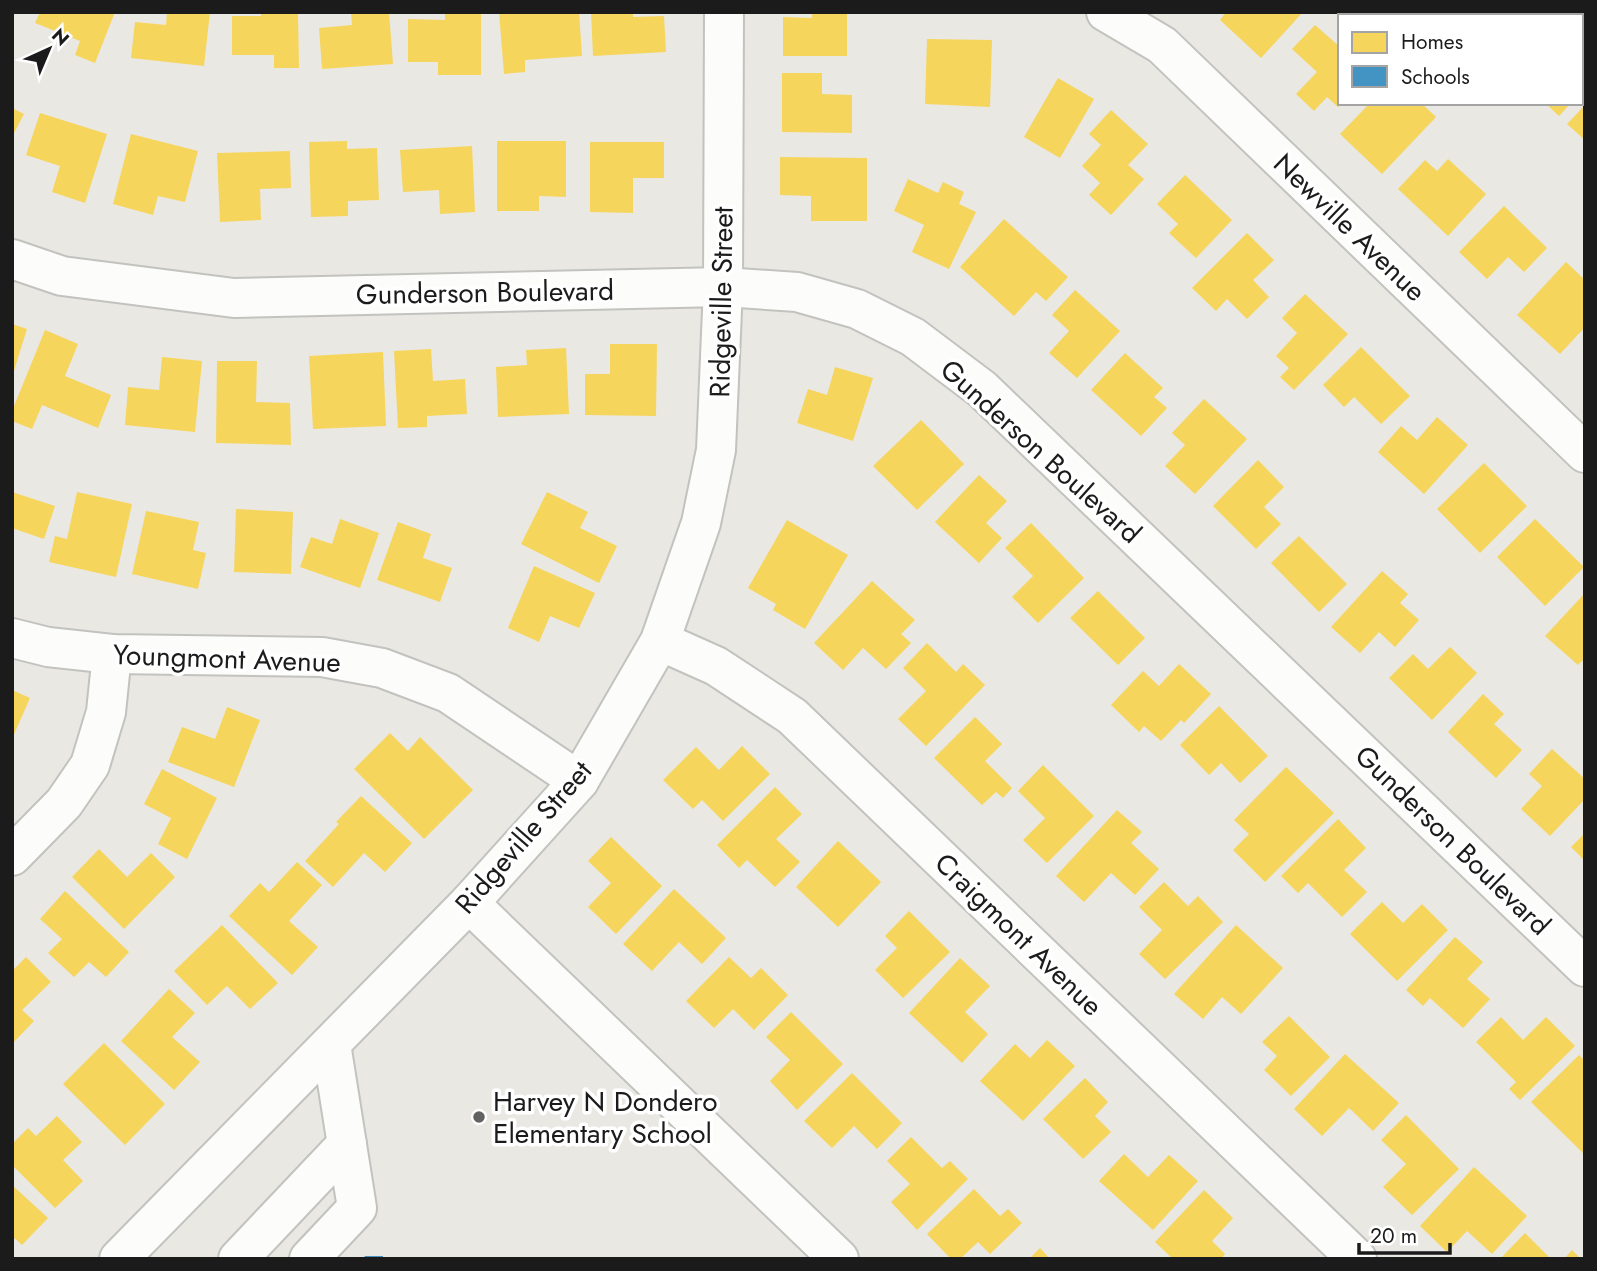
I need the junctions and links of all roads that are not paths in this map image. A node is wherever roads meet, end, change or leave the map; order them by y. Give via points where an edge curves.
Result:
1 (724, 12) edge
2 (1106, 12) edge
3 (12, 259) edge
4 (723, 288) junction
5 (1585, 453) edge
6 (12, 638) edge
7 (660, 641) junction
8 (111, 654) junction
9 (579, 781) junction
10 (12, 856) edge
11 (468, 903) junction
12 (1585, 967) edge
13 (331, 1044) junction
14 (347, 1144) junction
15 (119, 1259) edge
16 (238, 1259) edge
17 (309, 1259) edge
18 (839, 1259) edge
19 (1357, 1259) edge

1 - 4 street, Ridgeville Street
2 - 5 street, Newville Avenue via 1162,45
3 - 4 street, Gunderson Boulevard via 62,276 234,298
4 - 7 street, Ridgeville Street via 716,450 701,523
4 - 12 street, Gunderson Boulevard via 797,292 857,309 913,338 982,389
6 - 8 street, Youngmont Avenue
7 - 9 street, Ridgeville Street
7 - 19 street, Craigmont Avenue via 716,666 792,716
8 - 9 street, Youngmont Avenue via 323,657 382,668 448,693
8 - 10 street via 106,712 90,765 65,803
9 - 11 street, Ridgeville Street
11 - 13 street, Ridgeville Street
11 - 18 street
13 - 14 street
13 - 15 street, Ridgeville Street
14 - 16 street
14 - 17 street via 357,1208

